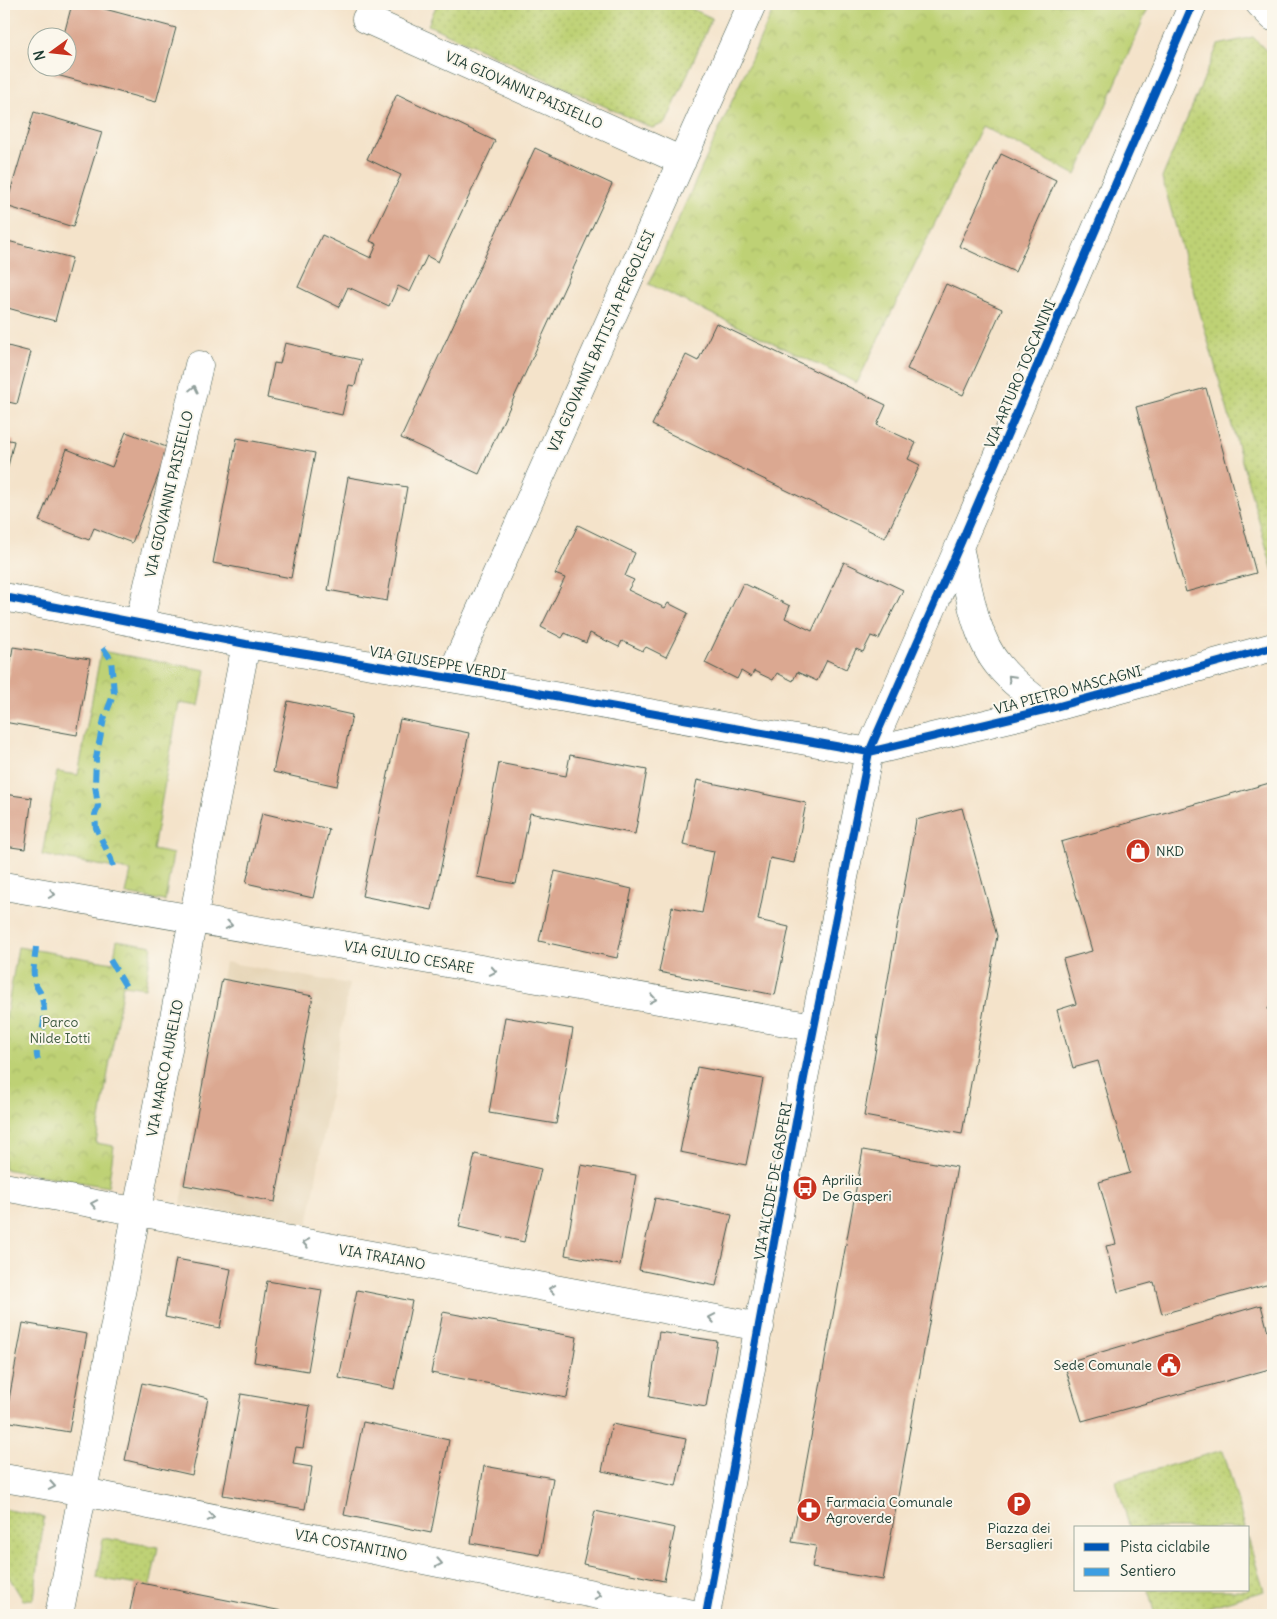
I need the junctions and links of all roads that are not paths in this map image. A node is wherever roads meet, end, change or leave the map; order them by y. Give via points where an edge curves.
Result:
1 (752, 4) edge
2 (1193, 4) edge
3 (1260, 4) edge
4 (1273, 17) edge
5 (366, 19) dead end
6 (682, 161) junction
7 (199, 365) dead end
8 (959, 547) junction
9 (4, 597) edge
10 (139, 624) junction
11 (246, 644) junction
12 (1273, 647) edge
13 (450, 678) junction
14 (1048, 709) junction
15 (869, 752) junction
16 (4, 886) edge
17 (193, 919) junction
18 (814, 1027) junction
19 (4, 1188) edge
20 (137, 1212) junction
21 (760, 1327) junction
22 (4, 1478) edge
23 (84, 1492) junction
24 (59, 1615) edge
25 (698, 1615) edge
26 (706, 1615) edge

1 - 6 street, VIA GIOVANNI BATTISTA PERGOLESI
2 - 8 street, VIA ARTURO TOSCANINI
3 - 4 street
5 - 6 street, VIA GIOVANNI PAISIELLO
6 - 13 street, VIA GIOVANNI BATTISTA PERGOLESI
10 -> 7 street, VIA GIOVANNI PAISIELLO
14 -> 8 street, VIA PIETRO MASCAGNI via 1015,683 988,649 974,610
8 - 15 street, VIA ARTURO TOSCANINI
9 - 10 street, VIA GIUSEPPE VERDI
10 - 11 street, VIA GIUSEPPE VERDI
11 - 13 street, VIA GIUSEPPE VERDI
11 - 17 street, VIA MARCO AURELIO
12 - 14 street, VIA PIETRO MASCAGNI
13 - 15 street, VIA GIUSEPPE VERDI
14 - 15 street, VIA PIETRO MASCAGNI
15 - 18 street, VIA ALCIDE DE GASPERI
16 -> 17 street, VIA GIULIO CESARE
17 -> 18 street, VIA GIULIO CESARE
17 - 20 street, VIA MARCO AURELIO
18 - 21 street, VIA ALCIDE DE GASPERI
20 -> 19 street, VIA TRAIANO
21 -> 20 street, VIA TRAIANO
20 - 23 street, VIA MARCO AURELIO
21 - 26 street, VIA ALCIDE DE GASPERI
22 -> 23 street, VIA COSTANTINO
23 - 24 street, VIA MARCO AURELIO
23 -> 25 street, VIA COSTANTINO

